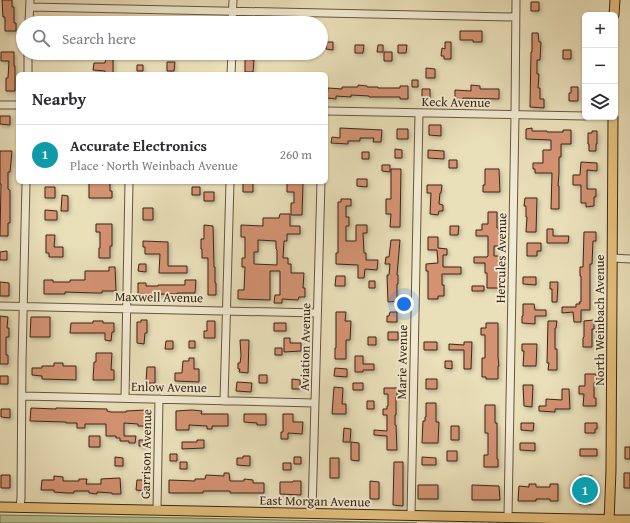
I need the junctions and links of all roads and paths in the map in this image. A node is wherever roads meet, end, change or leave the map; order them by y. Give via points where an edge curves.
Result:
1 (233, 0) edge
2 (516, 0) edge
3 (615, 0) edge
4 (30, 3) edge
5 (232, 11) junction
6 (614, 12) edge
7 (29, 16) edge
8 (232, 16) edge
9 (515, 17) junction
10 (28, 60) edge
11 (232, 60) edge
12 (28, 72) edge
13 (232, 72) edge
14 (0, 105) edge
15 (16, 105) edge
16 (328, 111) edge
17 (419, 113) junction
18 (516, 115) junction
19 (582, 116) edge
20 (613, 120) edge
21 (26, 184) edge
22 (129, 184) edge
23 (230, 184) edge
24 (321, 184) edge
25 (612, 258) junction
26 (630, 259) edge
27 (0, 306) edge
28 (24, 306) junction
29 (126, 308) junction
30 (226, 310) junction
31 (317, 313) junction
32 (23, 396) junction
33 (125, 398) junction
34 (159, 399) junction
35 (224, 401) junction
36 (315, 403) junction
37 (0, 507) edge
38 (20, 508) junction
39 (157, 510) junction
40 (312, 513) junction
41 (411, 516) junction
42 (508, 517) junction
43 (630, 520) edge
44 (609, 521) edge

1 - 5 street
2 - 9 street, Hercules Avenue
3 - 6 main road
4 - 5 street
4 - 7 street
5 - 8 street
5 - 9 street
9 - 18 street, Hercules Avenue
10 - 12 street
11 - 13 street
14 - 15 street
16 - 17 street, Keck Avenue
17 - 18 street, Keck Avenue
17 - 41 street, Marie Avenue
18 - 19 street, Keck Avenue
18 - 42 street, Hercules Avenue
20 - 25 main road, North Weinbach Avenue
21 - 28 street
22 - 29 street, Garrison Avenue
23 - 30 street
24 - 31 street, Aviation Avenue
25 - 26 street
25 - 44 main road, North Weinbach Avenue
27 - 28 street, Maxwell Avenue
28 - 29 street, Maxwell Avenue
28 - 32 street
29 - 30 street, Maxwell Avenue
29 - 33 street, Garrison Avenue
30 - 31 street, Maxwell Avenue
30 - 35 street
31 - 36 street, Aviation Avenue
32 - 33 street, Enlow Avenue
32 - 38 street
33 - 34 street, Enlow Avenue
34 - 35 street, Enlow Avenue
34 - 39 street, Garrison Avenue
35 - 36 street, Enlow Avenue
36 - 40 street, Aviation Avenue
37 - 38 main road, East Morgan Avenue
38 - 39 main road, East Morgan Avenue
39 - 40 main road, East Morgan Avenue
40 - 41 main road, East Morgan Avenue
41 - 42 main road, East Morgan Avenue
42 - 44 main road, East Morgan Avenue
43 - 44 main road, East Morgan Avenue

